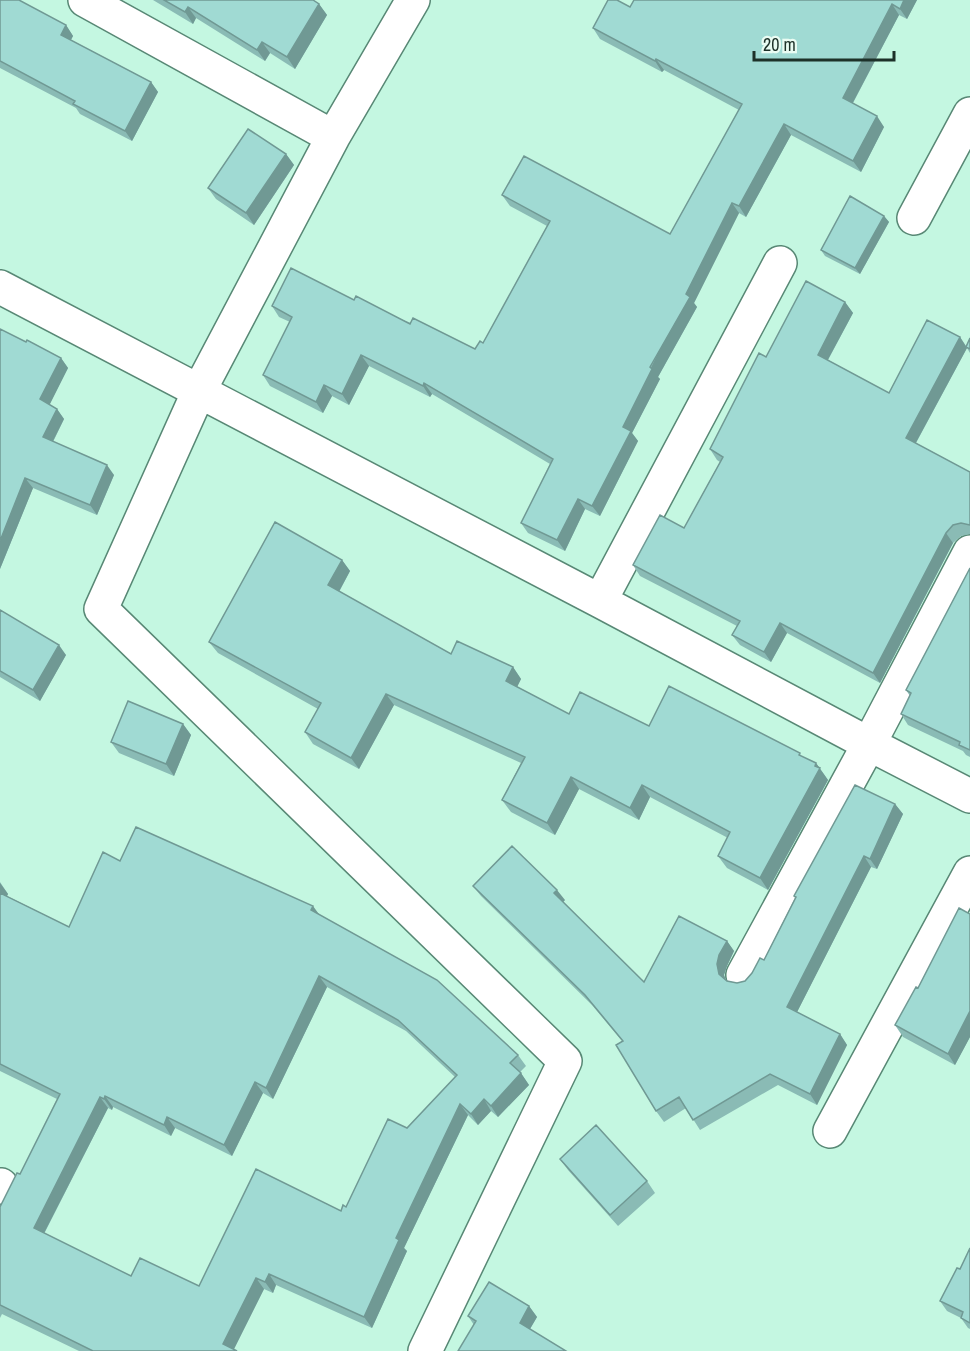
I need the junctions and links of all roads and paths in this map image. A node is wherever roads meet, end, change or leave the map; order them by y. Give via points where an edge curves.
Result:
1 (86, 0) edge
2 (413, 0) edge
3 (970, 114) edge
4 (333, 137) junction
5 (914, 218) dead end
6 (780, 263) dead end
7 (0, 287) edge
8 (199, 391) junction
9 (970, 552) edge
10 (600, 601) junction
11 (869, 744) junction
12 (970, 796) edge
13 (970, 873) edge
14 (743, 975) dead end
15 (830, 1131) dead end
16 (425, 1351) edge

1 - 4 street
2 - 4 street
3 - 5 street
4 - 8 street
6 - 10 street
7 - 8 street
8 - 10 street
8 - 16 street via 101,609 565,1061
9 - 11 street
10 - 11 street
11 - 12 street
11 - 14 street
13 - 15 street

